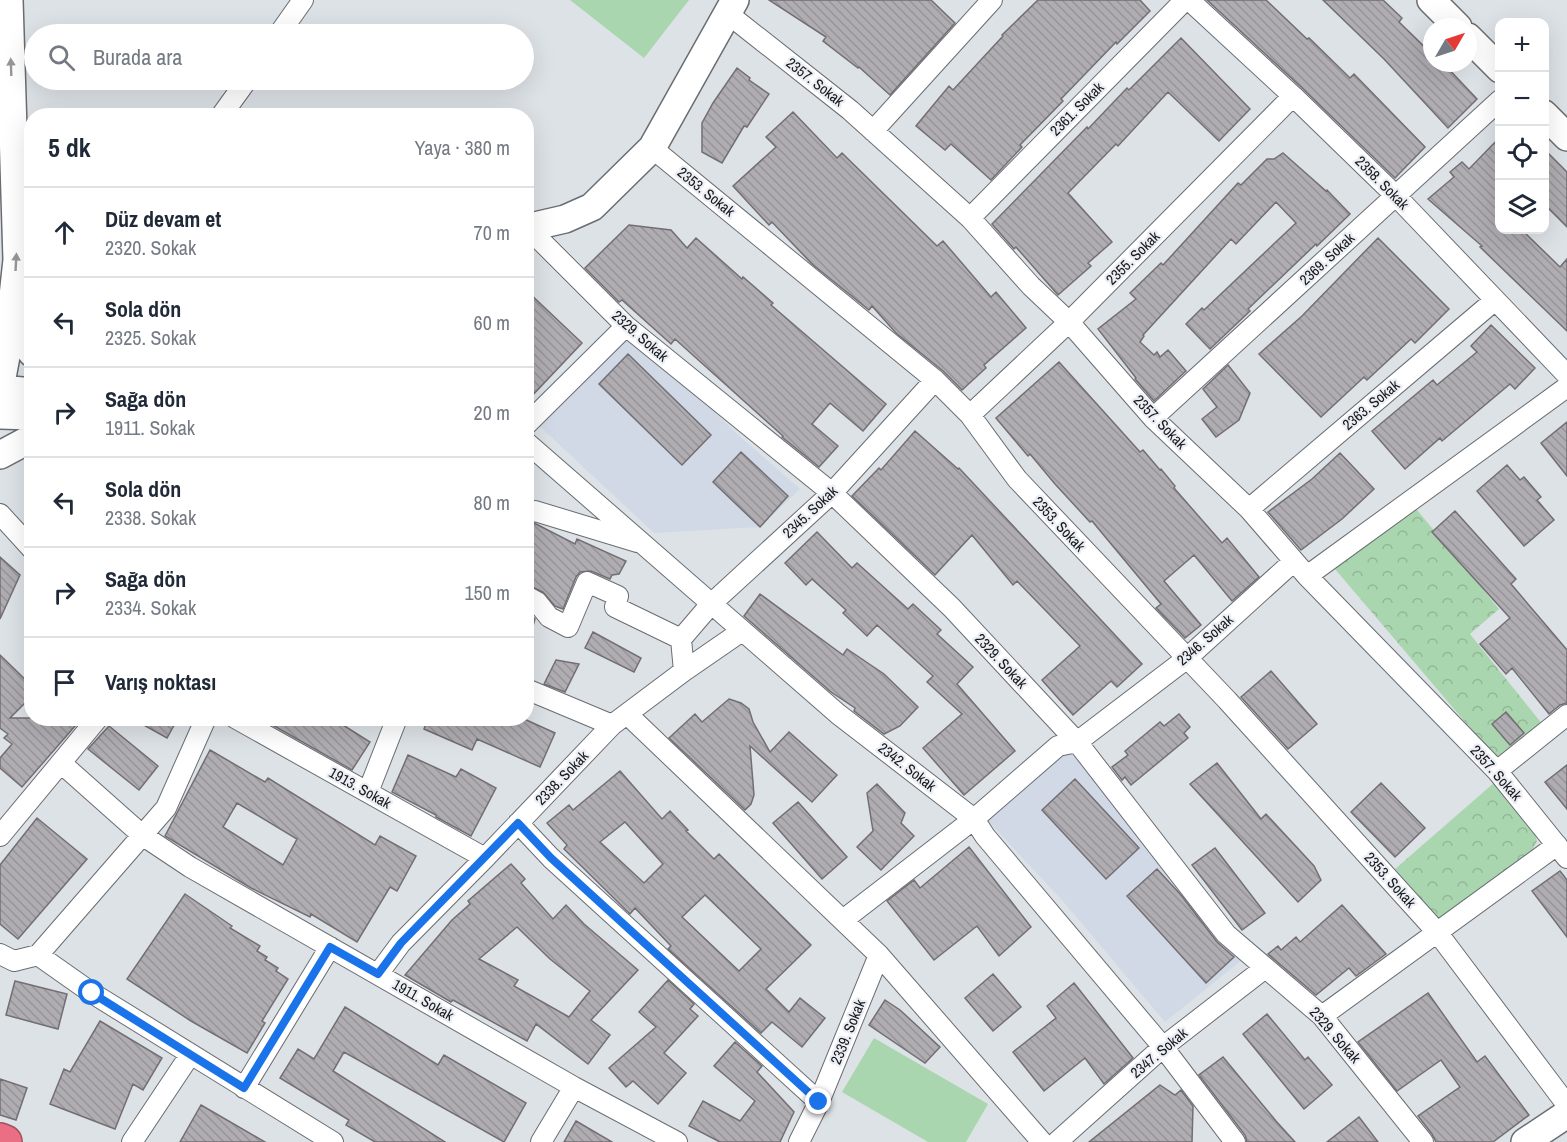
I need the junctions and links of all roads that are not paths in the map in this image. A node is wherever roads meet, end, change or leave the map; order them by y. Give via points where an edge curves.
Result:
1 (9, 0) edge
2 (303, 0) edge
3 (1187, 0) edge
4 (1431, 0) edge
5 (989, 1) edge
6 (731, 7) edge
7 (1449, 18) edge
8 (286, 24) edge
9 (1477, 46) edge
10 (1495, 64) edge
11 (240, 90) edge
12 (1293, 96) junction
13 (1495, 105) edge
14 (227, 108) edge
15 (1549, 118) edge
16 (873, 131) junction
17 (1567, 137) edge
18 (652, 148) junction
19 (1396, 196) junction
20 (970, 218) junction
21 (534, 226) edge
22 (534, 235) edge
23 (1494, 301) junction
24 (12, 309) junction
25 (1068, 322) junction
26 (626, 326) junction
27 (24, 342) edge
28 (1567, 375) edge
29 (934, 381) junction
30 (1567, 387) edge
31 (24, 393) edge
32 (1, 395) edge
33 (24, 411) edge
34 (970, 415) junction
35 (534, 417) edge
36 (1154, 418) junction
37 (24, 442) edge
38 (534, 449) edge
39 (0, 455) edge
40 (832, 493) junction
41 (1249, 509) junction
42 (534, 511) edge
43 (0, 514) edge
44 (24, 540) edge
45 (646, 544) junction
46 (1307, 576) junction
47 (534, 600) edge
48 (711, 604) junction
49 (742, 631) junction
50 (681, 639) junction
51 (1186, 658) junction
52 (684, 671) junction
53 (534, 692) edge
54 (1567, 715) edge
55 (619, 720) junction
56 (91, 726) edge
57 (202, 726) edge
58 (249, 726) edge
59 (394, 726) edge
60 (1077, 742) junction
61 (61, 762) junction
62 (1497, 771) junction
63 (368, 792) junction
64 (974, 819) junction
65 (518, 823) junction
66 (142, 835) junction
67 (0, 836) edge
68 (1562, 852) edge
69 (485, 858) junction
70 (843, 920) junction
71 (1437, 932) junction
72 (330, 947) junction
73 (0, 954) edge
74 (38, 955) junction
75 (879, 955) junction
76 (1265, 968) junction
77 (378, 974) junction
78 (1322, 1016) junction
79 (1163, 1047) junction
80 (190, 1055) junction
81 (574, 1087) junction
82 (244, 1088) junction
83 (819, 1102) junction
84 (1567, 1105) edge
85 (1567, 1114) edge
86 (0, 1140) edge
87 (4, 1142) edge
88 (132, 1142) edge
89 (333, 1142) edge
90 (541, 1142) edge
91 (677, 1142) edge
92 (799, 1142) edge
93 (1042, 1142) edge
94 (1057, 1142) edge
95 (1235, 1142) edge
96 (1423, 1142) edge
97 (1525, 1142) edge

24 -> 1 street via 17,260
2 - 8 street
3 - 12 street, 2358. Sokak
3 - 20 street, 2361. Sokak
4 - 7 street
5 - 16 street
6 - 16 street, 2357. Sokak
6 - 18 street
9 - 10 street
11 - 14 street
12 - 19 street, 2358. Sokak
12 - 25 street, 2355. Sokak
13 - 19 street, 2369. Sokak
15 - 17 street
16 - 20 street, 2357. Sokak
18 - 21 street via 592,207
18 - 29 street, 2353. Sokak
19 - 23 street, 2358. Sokak
19 - 36 street, 2369. Sokak
20 - 25 street, 2357. Sokak
22 - 26 street, 2329. Sokak
23 - 28 street, 2358. Sokak
23 - 41 street, 2363. Sokak
24 - 27 street
24 - 32 street
25 - 34 street, 2355. Sokak
25 - 36 street, 2357. Sokak
26 - 35 street
26 - 40 street, 2329. Sokak
29 - 34 street, 2353. Sokak
29 - 40 street, 2345. Sokak
30 - 46 street
31 - 32 street
32 - 33 street
34 - 51 street, 2353. Sokak via 1017,479
36 - 41 street, 2357. Sokak
37 - 39 street
38 - 45 street, 2342. Sokak
40 - 48 street, 2345. Sokak
40 - 60 street, 2329. Sokak via 952,608
41 - 46 street, 2357. Sokak
42 - 45 street
43 - 44 street
45 - 48 street, 2342. Sokak
46 - 51 street, 2346. Sokak via 1294,561
46 - 62 street, 2357. Sokak
47 - 50 street via 549,617 568,627 587,582 618,596 615,607
48 - 49 street, 2342. Sokak
48 - 50 street, 2345. Sokak
49 - 52 street, 2338. Sokak
49 - 64 street, 2342. Sokak via 838,714
50 - 52 street
51 - 60 street, 2346. Sokak
51 - 71 street, 2353. Sokak
52 - 55 street, 2338. Sokak
53 - 55 street
54 - 62 street
55 - 65 street, 2338. Sokak
55 - 70 street
56 - 61 street
57 - 66 street via 166,808
58 - 63 street, 1913. Sokak
59 - 63 street
60 - 64 street, 2346. Sokak via 1058,746
60 - 76 street, 2329. Sokak via 1226,934
61 - 66 street, 1911. Sokak
61 - 67 street
62 - 68 street, 2357. Sokak
63 - 69 street, 1913. Sokak
64 - 70 street, 2346. Sokak
64 - 79 street, 2342. Sokak
65 - 69 street, 2338. Sokak
65 - 83 street via 551,858
66 - 72 street, 1911. Sokak
66 - 74 street
68 - 71 street
69 - 77 street, 2338. Sokak via 401,943
70 - 75 street
71 - 78 street
71 - 84 street, 2353. Sokak
72 - 77 street, 1911. Sokak
72 - 82 street
73 - 74 street via 14,961
74 - 80 street
75 - 83 street, 2339. Sokak
75 - 93 street
76 - 78 street, 2329. Sokak
76 - 79 street, 2347. Sokak
77 - 81 street, 1911. Sokak
78 - 96 street, 2329. Sokak
79 - 94 street, 2347. Sokak
79 - 95 street, 2342. Sokak
80 - 82 street
80 - 88 street
81 - 90 street
81 - 91 street, 1911. Sokak
82 - 89 street
83 - 92 street, 2339. Sokak
85 - 97 street
86 - 87 highway

